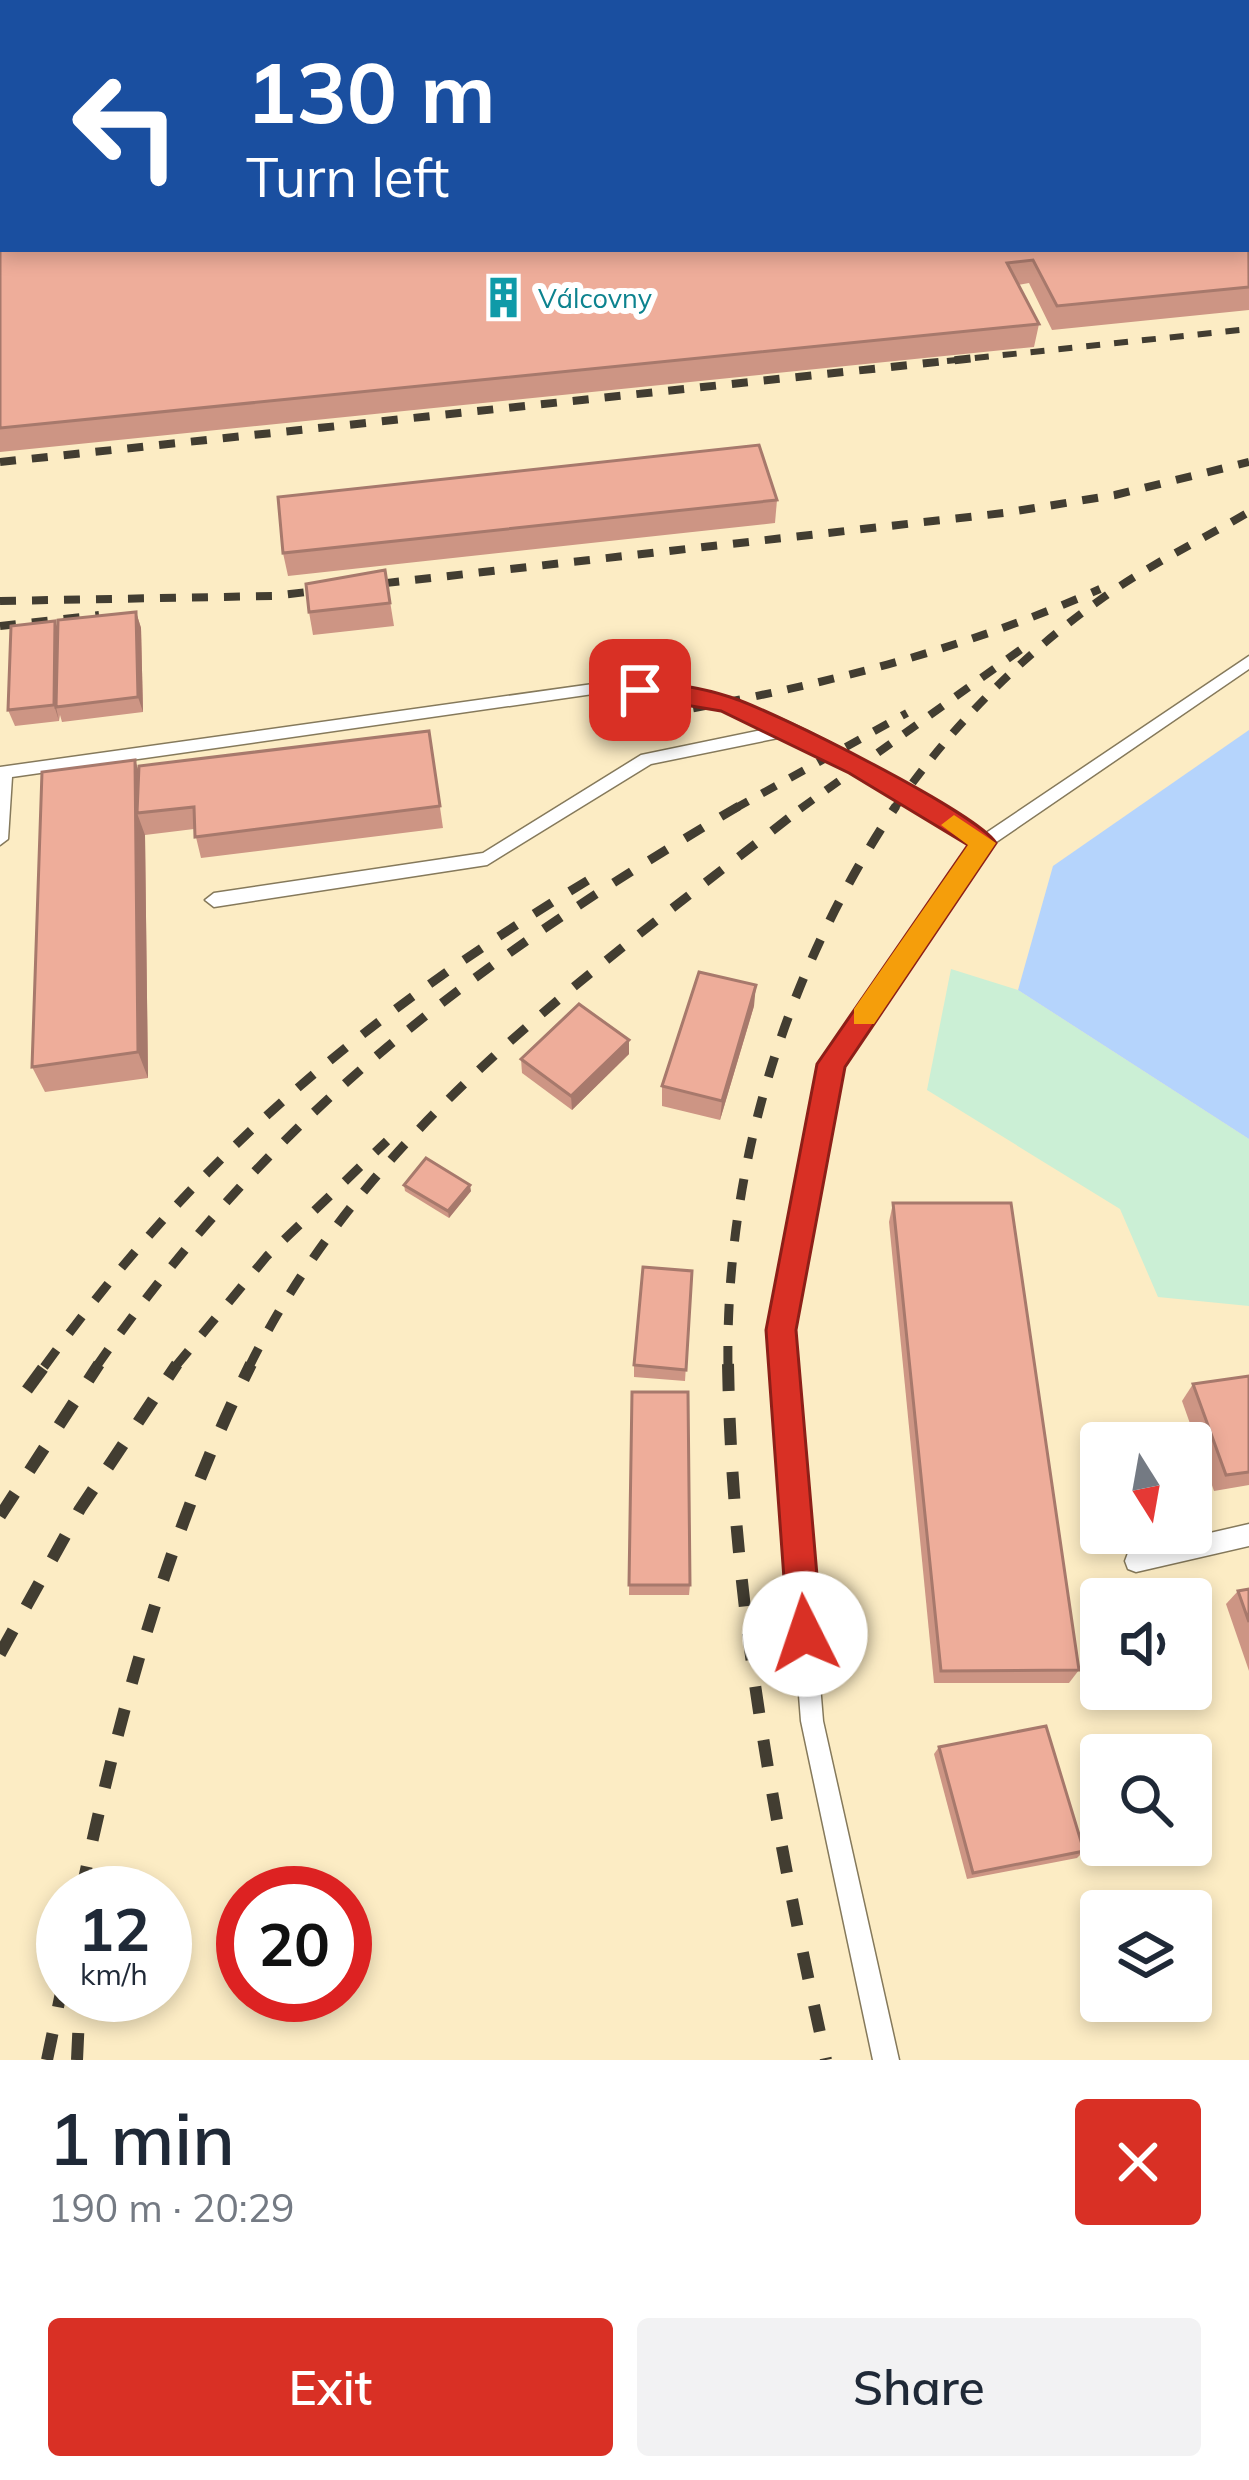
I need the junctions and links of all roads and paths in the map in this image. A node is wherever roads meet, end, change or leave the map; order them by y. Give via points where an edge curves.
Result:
1 (1249, 661) edge
2 (784, 731) junction
3 (2, 787) edge
4 (0, 839) edge
5 (983, 843) junction
6 (214, 900) dead end
7 (1249, 1535) edge
8 (1136, 1561) dead end
9 (886, 2060) edge

1 - 5 lane
2 - 3 lane via 679,692 600,688 68,759 4,772
2 - 5 lane
2 - 6 lane via 646,759 487,859
3 - 4 lane
5 - 9 lane via 831,1064 781,1330 812,1721
7 - 8 lane

